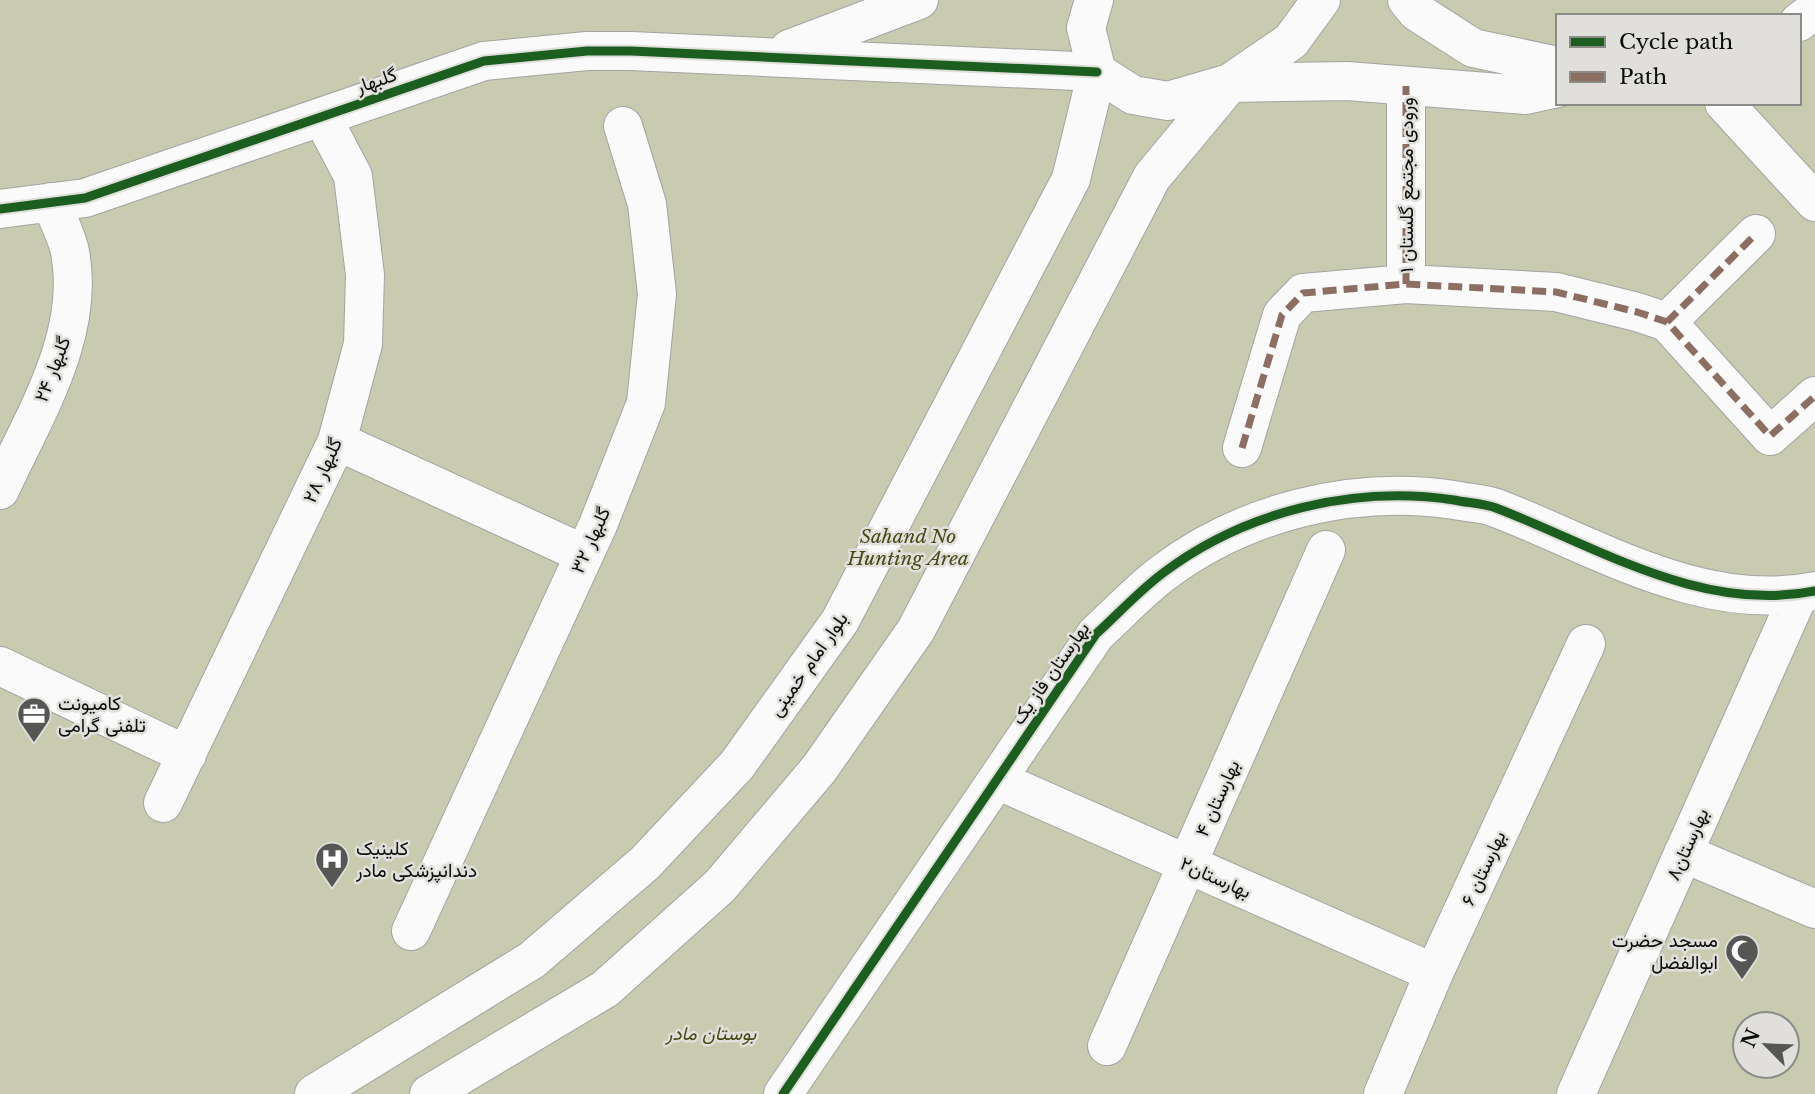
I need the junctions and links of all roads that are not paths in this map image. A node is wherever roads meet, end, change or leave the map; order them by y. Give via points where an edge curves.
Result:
1 (919, 0) edge
2 (1094, 0) edge
3 (1321, 0) edge
4 (1407, 0) edge
5 (774, 55) junction
6 (1556, 65) edge
7 (1097, 72) junction
8 (1230, 83) junction
9 (1406, 86) junction
10 (1556, 88) edge
11 (1726, 105) edge
12 (321, 117) junction
13 (623, 126) dead end
14 (51, 202) junction
15 (1815, 202) edge
16 (0, 209) edge
17 (1756, 234) dead end
18 (1406, 284) junction
19 (1667, 322) junction
20 (1815, 396) edge
21 (337, 440) junction
22 (1242, 448) dead end
23 (0, 490) edge
24 (1326, 550) dead end
25 (584, 554) junction
26 (1807, 592) edge
27 (1586, 644) dead end
28 (0, 666) edge
29 (187, 755) junction
30 (997, 780) junction
31 (163, 803) dead end
32 (1683, 853) junction
33 (1188, 864) junction
34 (1815, 908) edge
35 (411, 931) dead end
36 (1434, 973) junction
37 (1107, 1046) dead end
38 (314, 1094) edge
39 (429, 1094) edge
40 (783, 1094) edge
41 (1383, 1094) edge
42 (1576, 1094) edge

1 - 5 street
2 - 7 street via 1086,28
3 - 8 street via 1291,41
4 - 6 street via 1417,12 1473,48
5 - 7 street, گلبهار
5 - 12 street, گلبهار via 587,51 484,61
7 - 8 street via 1133,95 1168,101
7 - 38 street, بلوار امام خمینی via 1065,191 840,621 737,765 645,863 532,960
8 - 9 street via 1348,81
8 - 39 street via 1152,177 916,630 819,769 720,886 605,989
9 - 10 street via 1525,95
9 - 18 street, ورودی مجتمع گلستان ۱
11 - 15 street
12 - 14 street, گلبهار via 85,198
12 - 21 street, گلبهار ۲۸ via 353,176 365,275 363,344
13 - 25 street, گلبهار ۳۲ via 646,204 657,293 646,403
14 - 16 street, گلبهار
14 - 23 street, گلبهار ۲۴ via 70,251 69,320 59,360
17 - 19 street
18 - 19 street via 1556,292
18 - 22 street via 1303,293 1282,315
19 - 20 street via 1770,436
21 - 25 street
21 - 29 street, گلبهار ۲۸
24 - 33 street, بهارستان ۴
25 - 35 street, گلبهار ۳۲
26 - 30 street, بهارستان فاز یک via 1731,592 1641,571 1493,506 1409,494 1320,502 1237,530 1164,573 1096,634
26 - 32 street, بهارستان۸
27 - 36 street, بهارستان ۶
28 - 29 street
29 - 31 street, گلبهار ۲۸
30 - 33 street, بهارستان۲
30 - 40 street, بهارستان فاز یک
32 - 34 street
32 - 42 street, بهارستان۸
33 - 36 street, بهارستان۲
33 - 37 street, بهارستان ۴
36 - 41 street, بهارستان ۶

